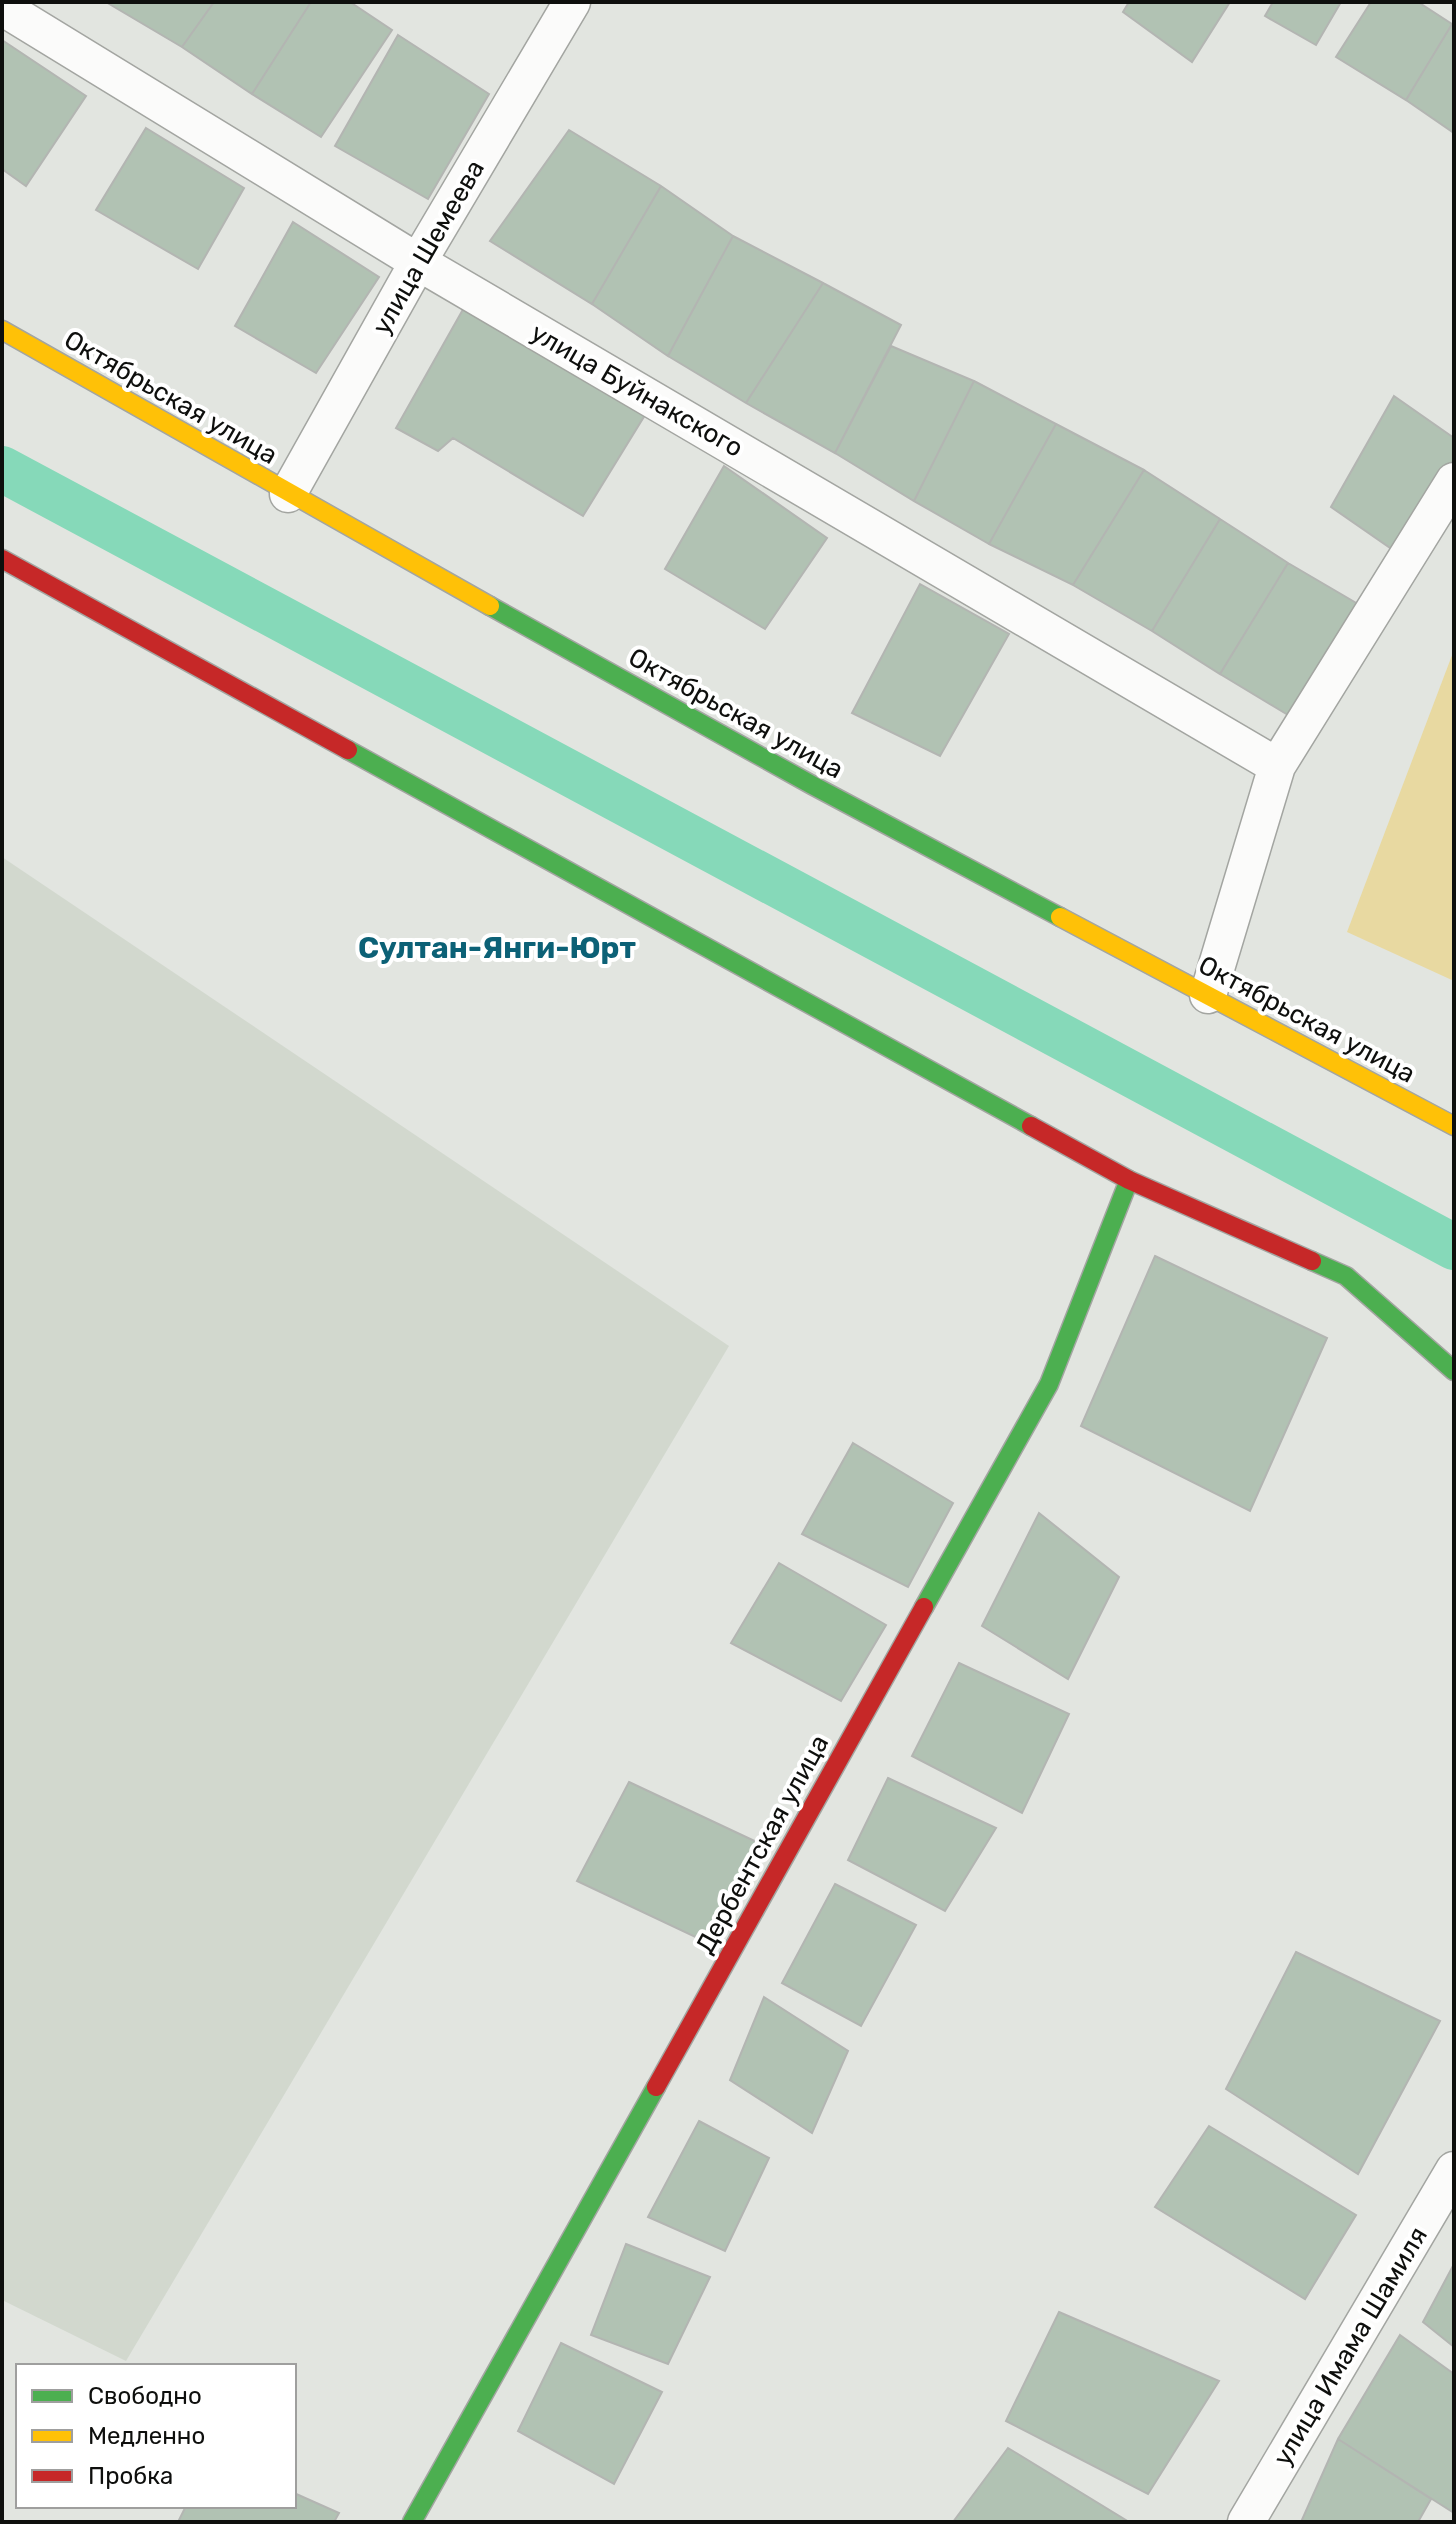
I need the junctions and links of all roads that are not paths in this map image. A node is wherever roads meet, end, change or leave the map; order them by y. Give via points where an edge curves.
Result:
1 (572, 2) edge
2 (2, 7) edge
3 (418, 262) junction
4 (2, 330) edge
5 (1454, 481) edge
6 (288, 494) junction
7 (2, 559) edge
8 (1277, 766) junction
9 (1208, 995) junction
10 (1454, 1126) edge
11 (1129, 1180) junction
12 (1454, 1371) edge
13 (1454, 2170) edge
14 (412, 2522) edge
15 (1246, 2522) edge

1 - 3 street, улица Шемеева
2 - 3 street, улица Буйнакского
3 - 6 street, улица Шемеева
3 - 8 street, улица Буйнакского
4 - 6 street, Октябрьская улица
5 - 8 street
6 - 9 street, Октябрьская улица via 812,785
7 - 11 street
8 - 9 street
9 - 10 street, Октябрьская улица
11 - 12 street via 1346,1276
11 - 14 street, Дербентская улица via 1049,1384
13 - 15 street, улица Имама Шамиля

